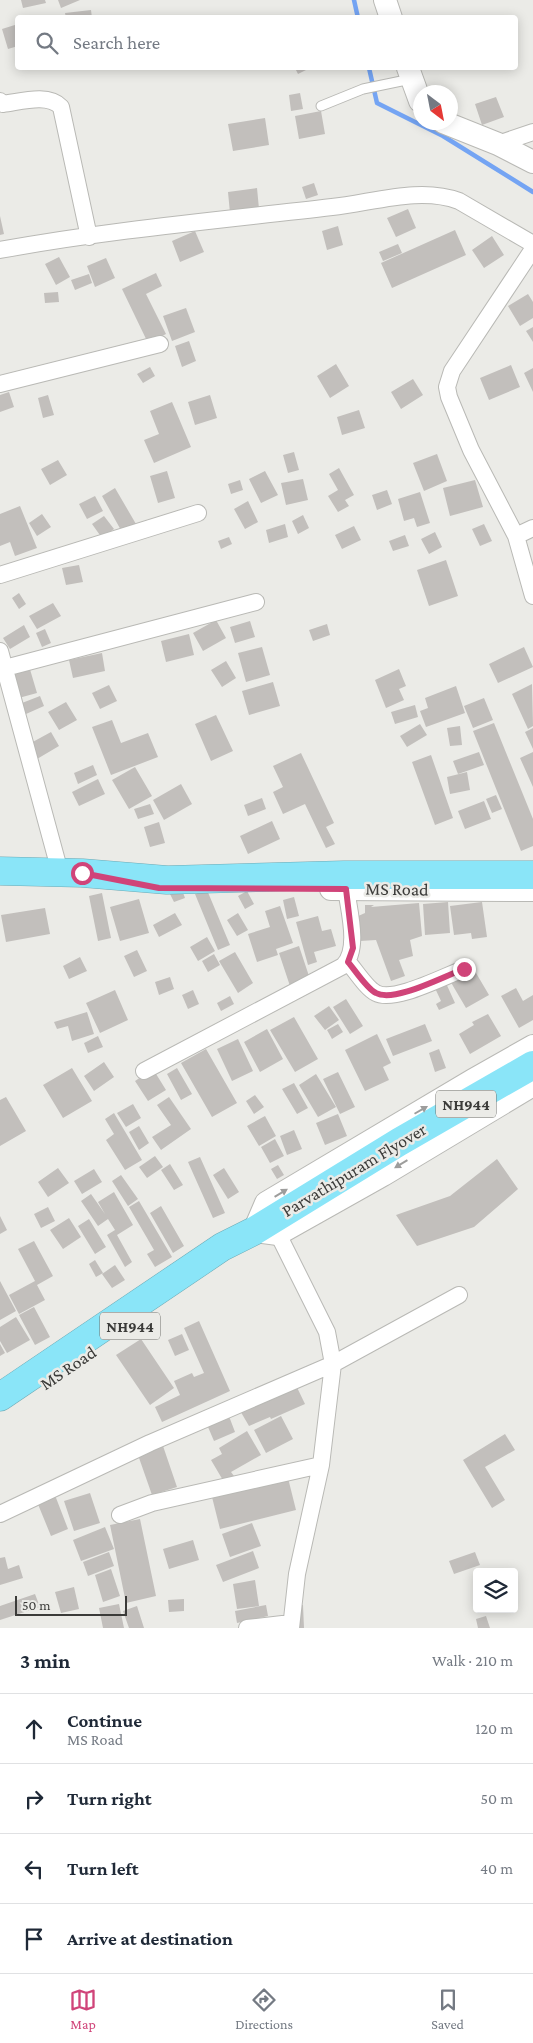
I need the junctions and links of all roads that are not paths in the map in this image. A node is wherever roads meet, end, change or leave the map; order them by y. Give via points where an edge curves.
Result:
1 (385, 0) edge
2 (390, 15) edge
3 (410, 73) edge
4 (414, 85) edge
5 (0, 101) edge
6 (321, 106) dead end
7 (458, 128) edge
8 (533, 132) edge
9 (498, 144) junction
10 (533, 162) edge
11 (89, 237) junction
12 (533, 244) edge
13 (533, 249) edge
14 (0, 250) edge
15 (160, 344) dead end
16 (0, 384) edge
17 (198, 513) dead end
18 (533, 528) edge
19 (516, 536) junction
20 (0, 575) edge
21 (533, 596) edge
22 (256, 602) dead end
23 (0, 651) edge
24 (5, 668) junction
25 (533, 865) edge
26 (0, 870) edge
27 (71, 872) junction
28 (533, 875) edge
29 (346, 889) junction
30 (533, 890) edge
31 (348, 962) junction
32 (464, 969) dead end
33 (533, 1046) edge
34 (533, 1065) edge
35 (144, 1071) dead end
36 (533, 1085) edge
37 (266, 1233) junction
38 (459, 1295) dead end
39 (333, 1364) junction
40 (0, 1397) edge
41 (0, 1414) edge
42 (321, 1465) junction
43 (0, 1514) edge
44 (120, 1515) dead end
45 (291, 1625) edge
46 (247, 1628) edge

1 - 2 street
3 - 4 street
3 - 6 lane
5 - 11 street via 3,104 49,99 61,107
7 - 9 street
8 - 9 street
9 - 10 street
11 - 12 street via 435,195 459,201
11 - 14 street
13 - 19 street via 452,371 447,388 471,450
15 - 16 street
17 - 20 street
18 - 19 street
19 - 21 street
22 - 24 street
23 - 24 street
24 - 27 street
25 - 27 street via 323,865
26 - 27 highway
27 - 28 highway via 167,880 344,875
27 - 29 street, MS Road via 159,888
29 - 30 street, MS Road
29 - 31 street via 353,948
31 - 32 street via 374,993 384,996 399,994
31 - 35 street
37 -> 33 street, MS Road via 266,1203
34 - 37 highway, Parvathipuram Flyover / NH944 via 399,1142
36 -> 37 street, MS Road via 383,1175
37 - 39 street via 326,1332
37 - 40 highway, MS Road / NH944 via 222,1247
37 - 41 highway, MS Road / NH944
38 - 39 street
39 - 42 street
39 - 43 street via 150,1443
42 - 44 street via 152,1503
42 - 45 street via 298,1574
45 - 46 street

